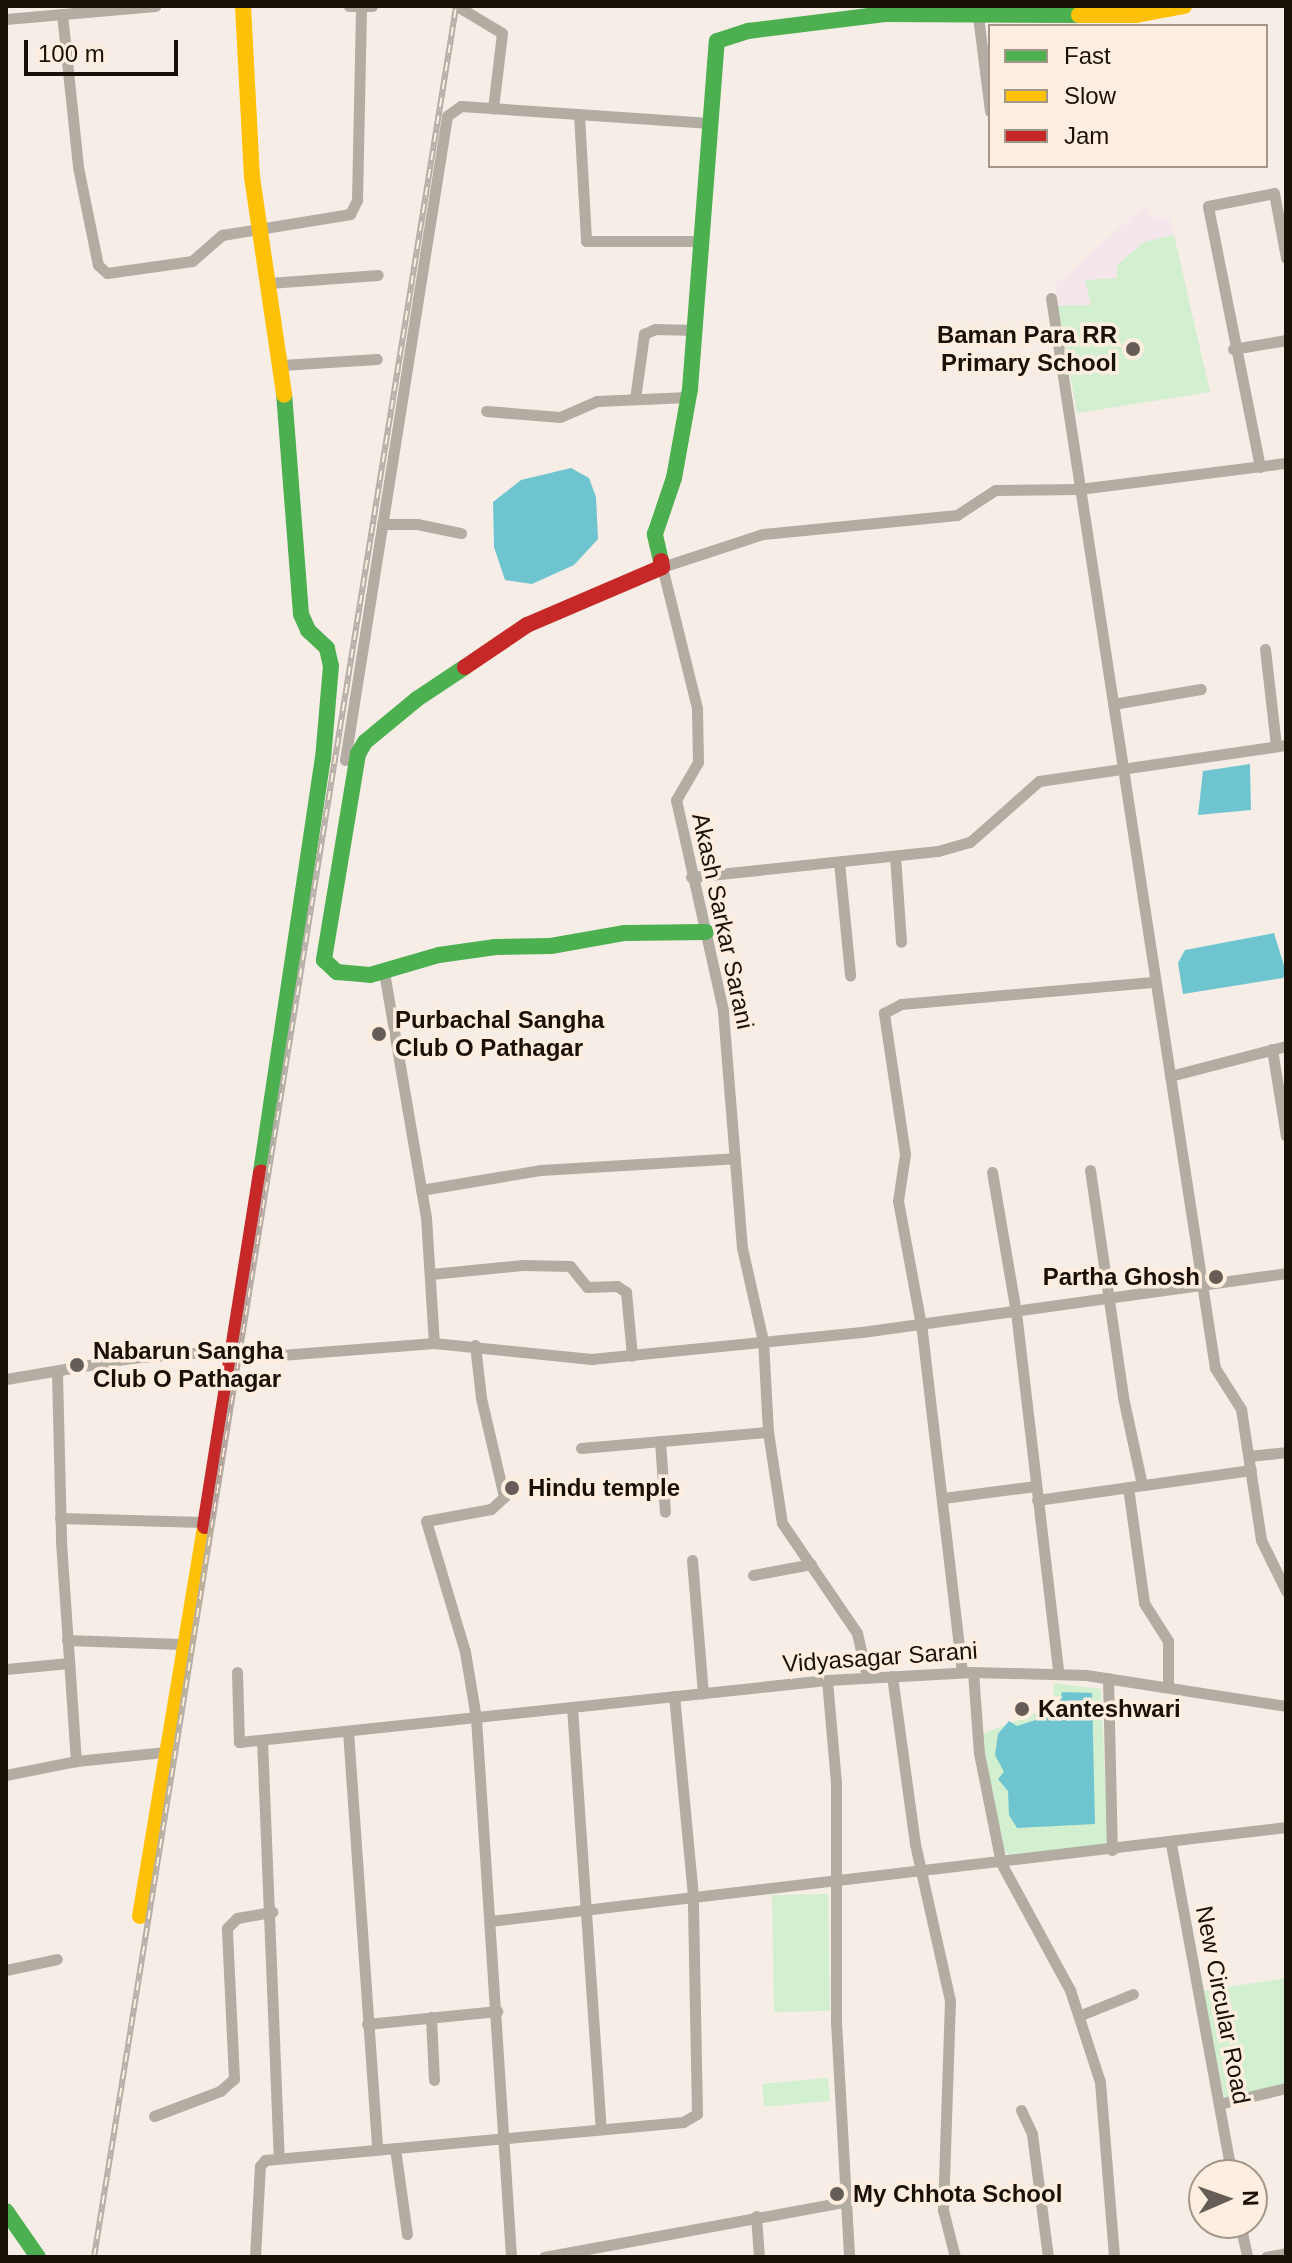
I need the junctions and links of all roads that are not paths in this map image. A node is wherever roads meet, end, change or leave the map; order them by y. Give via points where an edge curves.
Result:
1 (155, 6) edge
2 (243, 6) edge
3 (349, 6) edge
4 (372, 6) edge
5 (457, 6) edge
6 (1182, 6) edge
7 (361, 7) edge
8 (84, 9) edge
9 (871, 10) edge
10 (1058, 11) edge
11 (62, 14) junction
12 (978, 16) junction
13 (6, 19) edge
14 (988, 95) edge
15 (493, 108) junction
16 (579, 114) junction
17 (709, 123) junction
18 (1281, 198) edge
19 (260, 230) junction
20 (703, 241) junction
21 (1286, 258) edge
22 (378, 275) dead end
23 (269, 283) junction
24 (1051, 298) dead end
25 (696, 330) junction
26 (1286, 340) edge
27 (1233, 349) junction
28 (377, 359) dead end
29 (282, 365) junction
30 (688, 397) junction
31 (635, 399) junction
32 (486, 411) dead end
33 (1286, 463) edge
34 (1260, 467) junction
35 (1082, 488) junction
36 (382, 524) junction
37 (461, 533) dead end
38 (662, 567) junction
39 (1265, 649) dead end
40 (1201, 689) dead end
41 (1113, 704) junction
42 (1281, 746) edge
43 (323, 759) junction
44 (351, 761) junction
45 (1122, 766) junction
46 (895, 856) junction
47 (839, 862) junction
48 (691, 877) junction
49 (706, 932) junction
50 (901, 942) dead end
51 (384, 972) junction
52 (850, 975) dead end
53 (1155, 982) junction
54 (1286, 1046) edge
55 (1272, 1049) junction
56 (1170, 1076) junction
57 (1286, 1136) edge
58 (735, 1158) junction
59 (1090, 1170) dead end
60 (992, 1172) dead end
61 (421, 1190) junction
62 (1286, 1273) edge
63 (431, 1274) junction
64 (1203, 1285) junction
65 (1107, 1299) junction
66 (1016, 1312) junction
67 (921, 1325) junction
68 (763, 1341) junction
69 (434, 1343) junction
70 (475, 1345) junction
71 (231, 1350) junction
72 (268, 1356) dead end
73 (632, 1356) junction
74 (57, 1373) junction
75 (6, 1379) edge
76 (768, 1432) junction
77 (660, 1441) junction
78 (581, 1448) dead end
79 (1286, 1452) edge
80 (1249, 1456) junction
81 (1251, 1470) junction
82 (1142, 1485) junction
83 (1035, 1486) junction
84 (1128, 1487) junction
85 (943, 1498) junction
86 (1037, 1500) junction
87 (665, 1512) dead end
88 (60, 1518) junction
89 (203, 1522) junction
90 (692, 1560) dead end
91 (811, 1564) junction
92 (753, 1575) dead end
93 (1286, 1591) edge
94 (67, 1640) junction
95 (181, 1644) junction
96 (69, 1663) junction
97 (6, 1669) edge
98 (237, 1672) dead end
99 (967, 1672) junction
100 (1062, 1673) junction
101 (892, 1676) junction
102 (867, 1677) junction
103 (1108, 1678) junction
104 (827, 1680) junction
105 (1168, 1686) junction
106 (703, 1694) junction
107 (674, 1696) junction
108 (1286, 1706) edge
109 (572, 1707) junction
110 (476, 1718) junction
111 (348, 1731) junction
112 (262, 1740) junction
113 (164, 1752) junction
114 (76, 1761) junction
115 (6, 1775) edge
116 (1286, 1827) edge
117 (1171, 1844) junction
118 (1112, 1850) junction
119 (1001, 1863) junction
120 (922, 1871) junction
121 (835, 1882) junction
122 (693, 1896) junction
123 (588, 1910) junction
124 (272, 1912) junction
125 (140, 1916) dead end
126 (490, 1921) junction
127 (57, 1959) dead end
128 (6, 1970) edge
129 (1133, 1994) dead end
130 (497, 2011) junction
131 (1081, 2015) junction
132 (431, 2017) junction
133 (367, 2024) junction
134 (434, 2080) dead end
135 (1286, 2088) edge
136 (1219, 2104) junction
137 (1021, 2110) dead end
138 (154, 2116) dead end
139 (601, 2129) junction
140 (506, 2137) junction
141 (395, 2148) junction
142 (377, 2149) junction
143 (279, 2157) junction
144 (1229, 2159) edge
145 (843, 2202) junction
146 (6, 2211) edge
147 (756, 2216) junction
148 (407, 2234) dead end
149 (584, 2253) edge
150 (1286, 2253) edge
151 (38, 2257) edge
152 (255, 2257) edge
153 (511, 2257) edge
154 (544, 2257) edge
155 (759, 2257) edge
156 (849, 2257) edge
157 (955, 2257) edge
158 (1048, 2257) edge
159 (1114, 2257) edge
160 (1266, 2257) edge

1 - 8 street
2 - 19 street
3 - 7 street
4 - 7 street
5 - 15 street via 502,33
6 - 10 street via 1136,15
7 - 19 street via 354,209 344,217
8 - 11 street
9 - 12 street
9 - 17 street via 721,37 715,48
10 - 12 street
11 - 13 street
11 - 19 street via 78,167 101,271 192,261 222,235
12 - 14 street
15 - 16 street
15 - 36 street via 461,106 447,116
16 - 17 street
16 - 20 street via 586,241
17 - 20 street
18 - 21 street
18 - 27 street via 1274,193 1208,206
19 - 23 street
20 - 25 street
22 - 23 street
23 - 29 street
24 - 35 street
25 - 30 street
25 - 31 street via 655,329 644,334
26 - 27 street
27 - 34 street
28 - 29 street
29 - 43 street via 301,614 331,660
30 - 31 street
30 - 38 street via 674,478 656,524
31 - 32 street via 597,401 560,417
33 - 34 street
34 - 35 street
35 - 38 street via 995,490 957,515 763,534
35 - 41 street
36 - 37 street
36 - 44 street
38 - 44 street via 527,625 376,730
38 - 48 street, Akash Sarkar Sarani via 681,631 699,732 698,762 676,800
39 - 42 street
40 - 41 street
41 - 45 street
42 - 45 street
43 - 44 street
43 - 71 street
44 - 51 street via 324,960 337,972
45 - 46 street via 1039,781 970,842
45 - 53 street
46 - 47 street
46 - 50 street
47 - 48 street
47 - 52 street
48 - 49 street, Akash Sarkar Sarani
49 - 51 street via 625,933 563,944 495,947 439,955
49 - 58 street, Akash Sarkar Sarani via 723,1010
51 - 61 street
53 - 56 street
53 - 67 street via 901,1004 884,1013 905,1154 898,1201
54 - 55 street
55 - 56 street
55 - 57 street
56 - 64 street
58 - 61 street via 541,1170
58 - 68 street, Akash Sarkar Sarani via 742,1248
59 - 65 street
60 - 66 street
61 - 63 street
62 - 64 street
63 - 69 street
63 - 73 street via 570,1266 587,1287 617,1286 626,1292
64 - 65 street
64 - 80 street via 1215,1368 1241,1409
65 - 66 street
65 - 82 street
66 - 67 street
66 - 83 street
67 - 68 street
67 - 85 street
68 - 73 street
68 - 76 street, Akash Sarkar Sarani
69 - 70 street
69 - 72 street
70 - 73 street via 579,1359
70 - 110 street via 481,1398 504,1497 491,1509 426,1521 465,1652
71 - 74 street via 130,1358
71 - 89 street
74 - 75 street
74 - 88 street
76 - 77 street
76 - 91 street, Akash Sarkar Sarani via 782,1523
77 - 78 street
77 - 87 street
79 - 80 street
80 - 81 street
81 - 82 street
81 - 93 street via 1261,1540
82 - 84 street
83 - 85 street
83 - 86 street
84 - 86 street
84 - 105 street via 1144,1603 1168,1641
85 - 99 street
86 - 100 street
88 - 89 street
88 - 94 street
89 - 95 street
90 - 106 street
91 - 92 street
91 - 102 street, Akash Sarkar Sarani via 857,1633
94 - 95 street
94 - 96 street
95 - 113 street
96 - 97 street
96 - 114 street
98 - 112 street via 239,1742
99 - 100 street, Vidyasagar Sarani
99 - 101 street, Vidyasagar Sarani
99 - 119 street
100 - 103 street, Vidyasagar Sarani
101 - 102 street, Vidyasagar Sarani
101 - 120 street
102 - 104 street, Vidyasagar Sarani
103 - 105 street, Vidyasagar Sarani
103 - 118 street
104 - 106 street, Vidyasagar Sarani
104 - 121 street via 836,1783
105 - 108 street, Vidyasagar Sarani
106 - 107 street, Vidyasagar Sarani
107 - 109 street, Vidyasagar Sarani
107 - 122 street
109 - 110 street, Vidyasagar Sarani
109 - 123 street
110 - 111 street, Vidyasagar Sarani
110 - 126 street
111 - 112 street, Vidyasagar Sarani
111 - 133 street
112 - 124 street
113 - 114 street
113 - 125 street
114 - 115 street
116 - 117 street
117 - 118 street
117 - 136 street, New Circular Road
118 - 119 street
119 - 120 street
119 - 131 street
120 - 121 street
120 - 157 street via 952,2017 943,2200
121 - 122 street
121 - 145 street
122 - 123 street
122 - 139 street via 699,2110 683,2122
123 - 126 street
123 - 139 street
124 - 138 street via 237,1918 227,1928 234,2079 220,2091
124 - 143 street
126 - 130 street
127 - 128 street
129 - 131 street
130 - 132 street
130 - 140 street
131 - 159 street via 1100,2082
132 - 133 street
132 - 134 street
133 - 142 street
135 - 136 street
136 - 144 street, New Circular Road
137 - 158 street via 1032,2134
139 - 140 street
140 - 141 street
140 - 153 street
141 - 142 street
141 - 148 street
142 - 143 street
143 - 152 street via 260,2166
145 - 147 street
145 - 156 street
146 - 151 street
147 - 149 street
147 - 155 street
149 - 154 street
150 - 160 street

